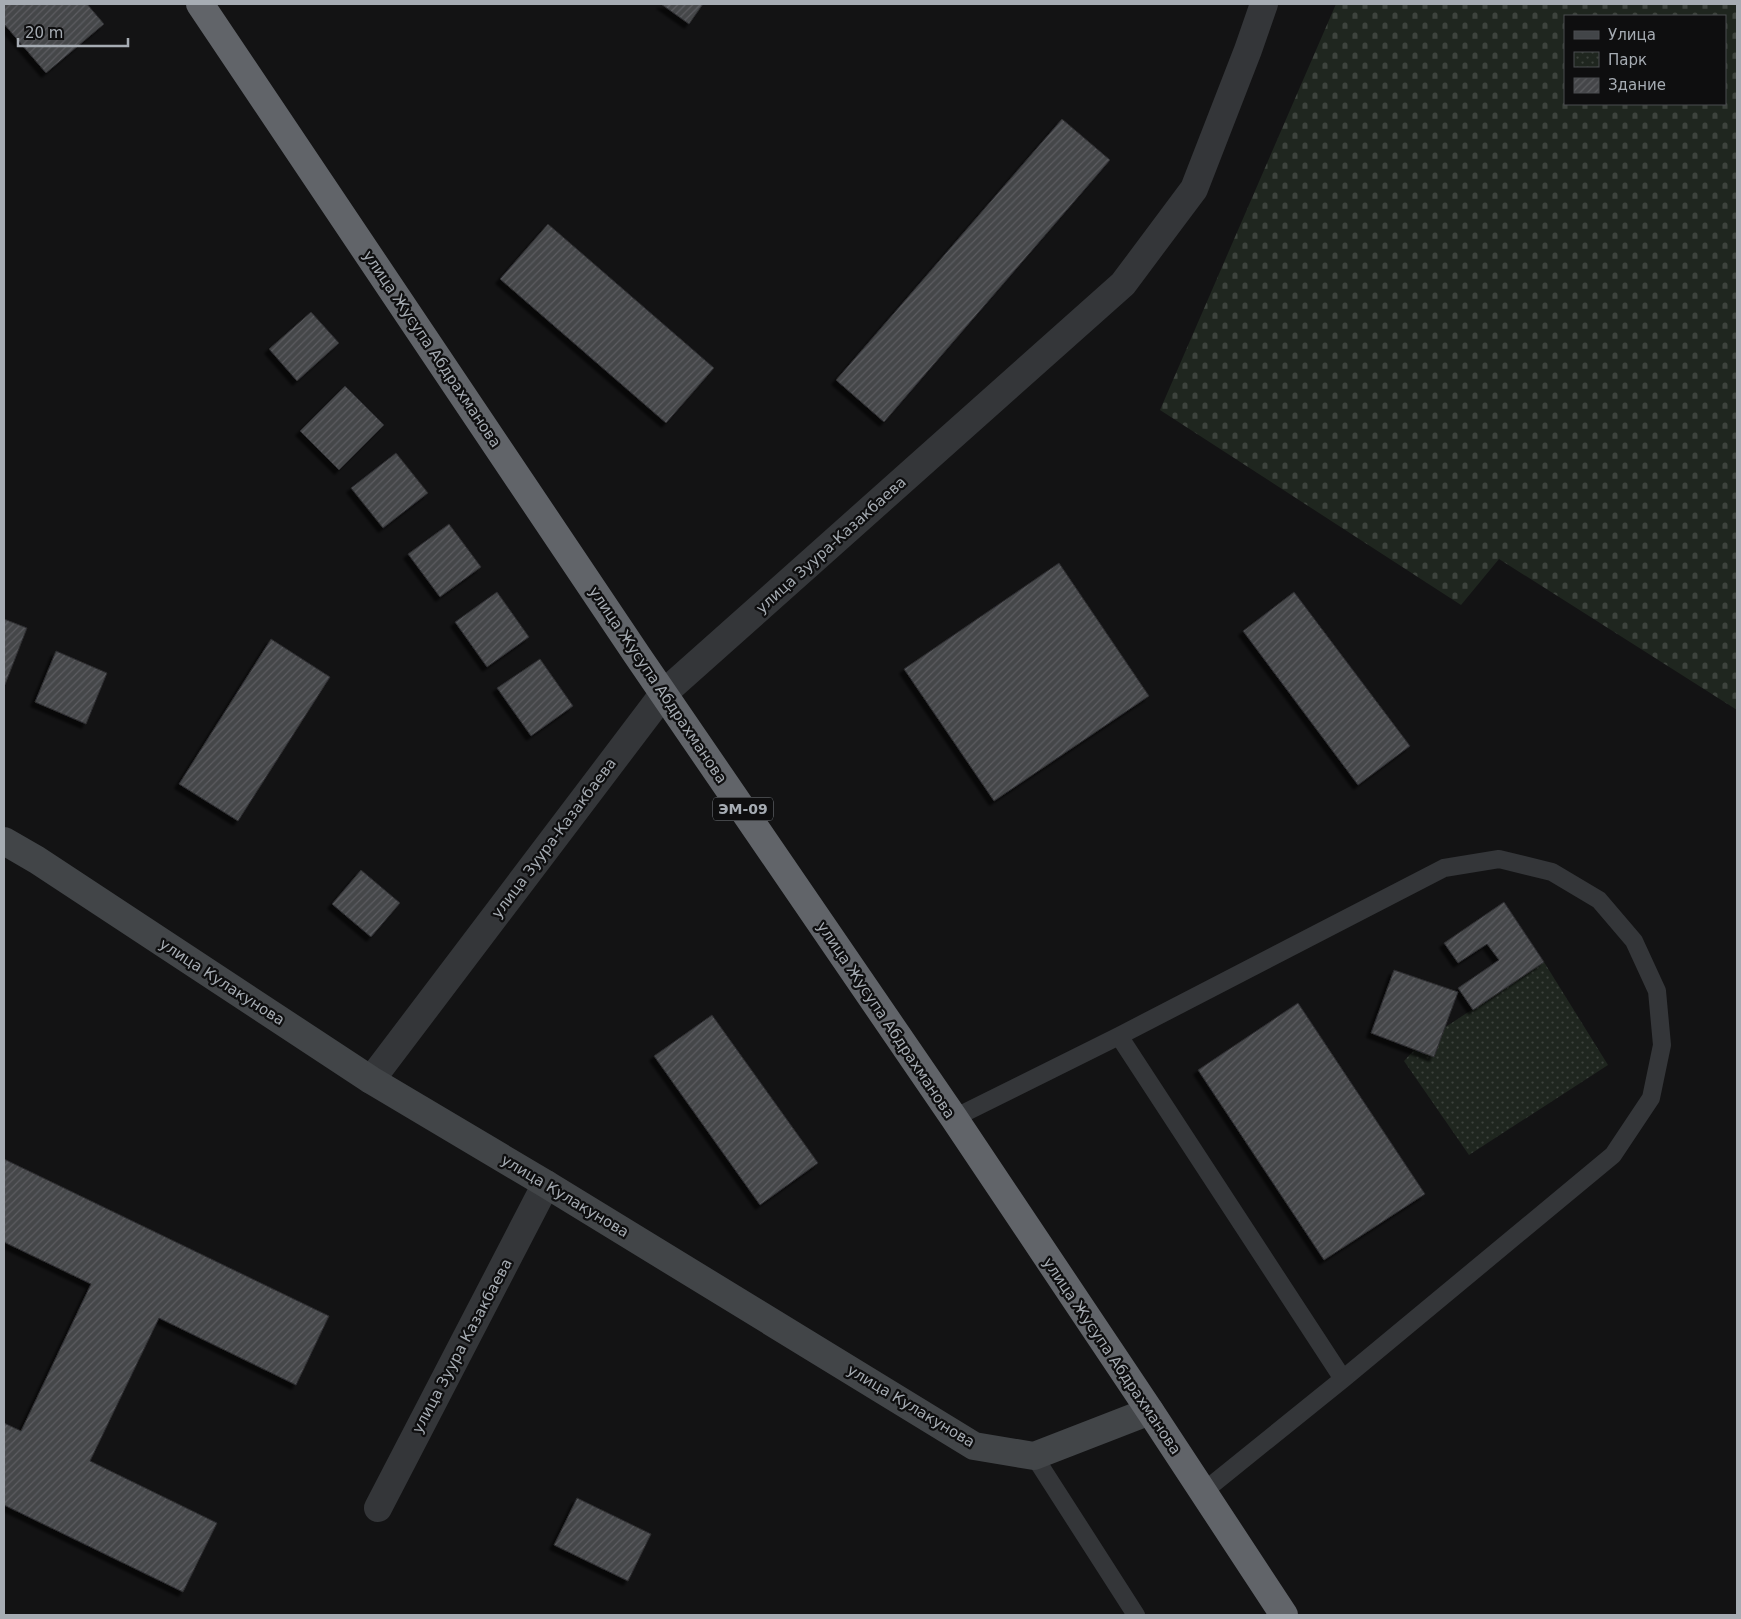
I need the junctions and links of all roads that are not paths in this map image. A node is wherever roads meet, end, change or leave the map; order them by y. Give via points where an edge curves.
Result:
1 (200, 4) edge
2 (1264, 4) edge
3 (664, 694) junction
4 (4, 842) edge
5 (1119, 1036) junction
6 (371, 1080) junction
7 (954, 1118) junction
8 (546, 1184) junction
9 (1343, 1379) junction
10 (1150, 1412) junction
11 (1034, 1456) junction
12 (1203, 1492) junction
13 (378, 1508) dead end
14 (1136, 1615) edge
15 (1284, 1615) edge

1 - 3 highway, улица Жусупа Абдрахманова / ЭМ-09
2 - 3 street, улица Зуура-Казакбаева via 1194,188 1123,284
3 - 6 street, улица Зуура-Казакбаева
3 - 7 highway, улица Жусупа Абдрахманова / ЭМ-09
4 - 6 street, улица Кулакунова via 37,860
5 - 7 lane
5 - 9 lane
5 - 9 lane via 1444,868 1499,859 1552,872 1599,900 1634,941 1657,991 1662,1045 1651,1098 1613,1155
6 - 8 street, улица Кулакунова
7 - 10 highway, улица Жусупа Абдрахманова / ЭМ-09
8 - 11 street, улица Кулакунова via 974,1446
8 - 13 street, улица Зуура Казакбаева
9 - 12 lane
10 - 11 street
10 - 12 highway, улица Жусупа Абдрахманова / ЭМ-09
11 - 14 lane
12 - 15 highway, улица Жусупа Абдрахманова / ЭМ-09

